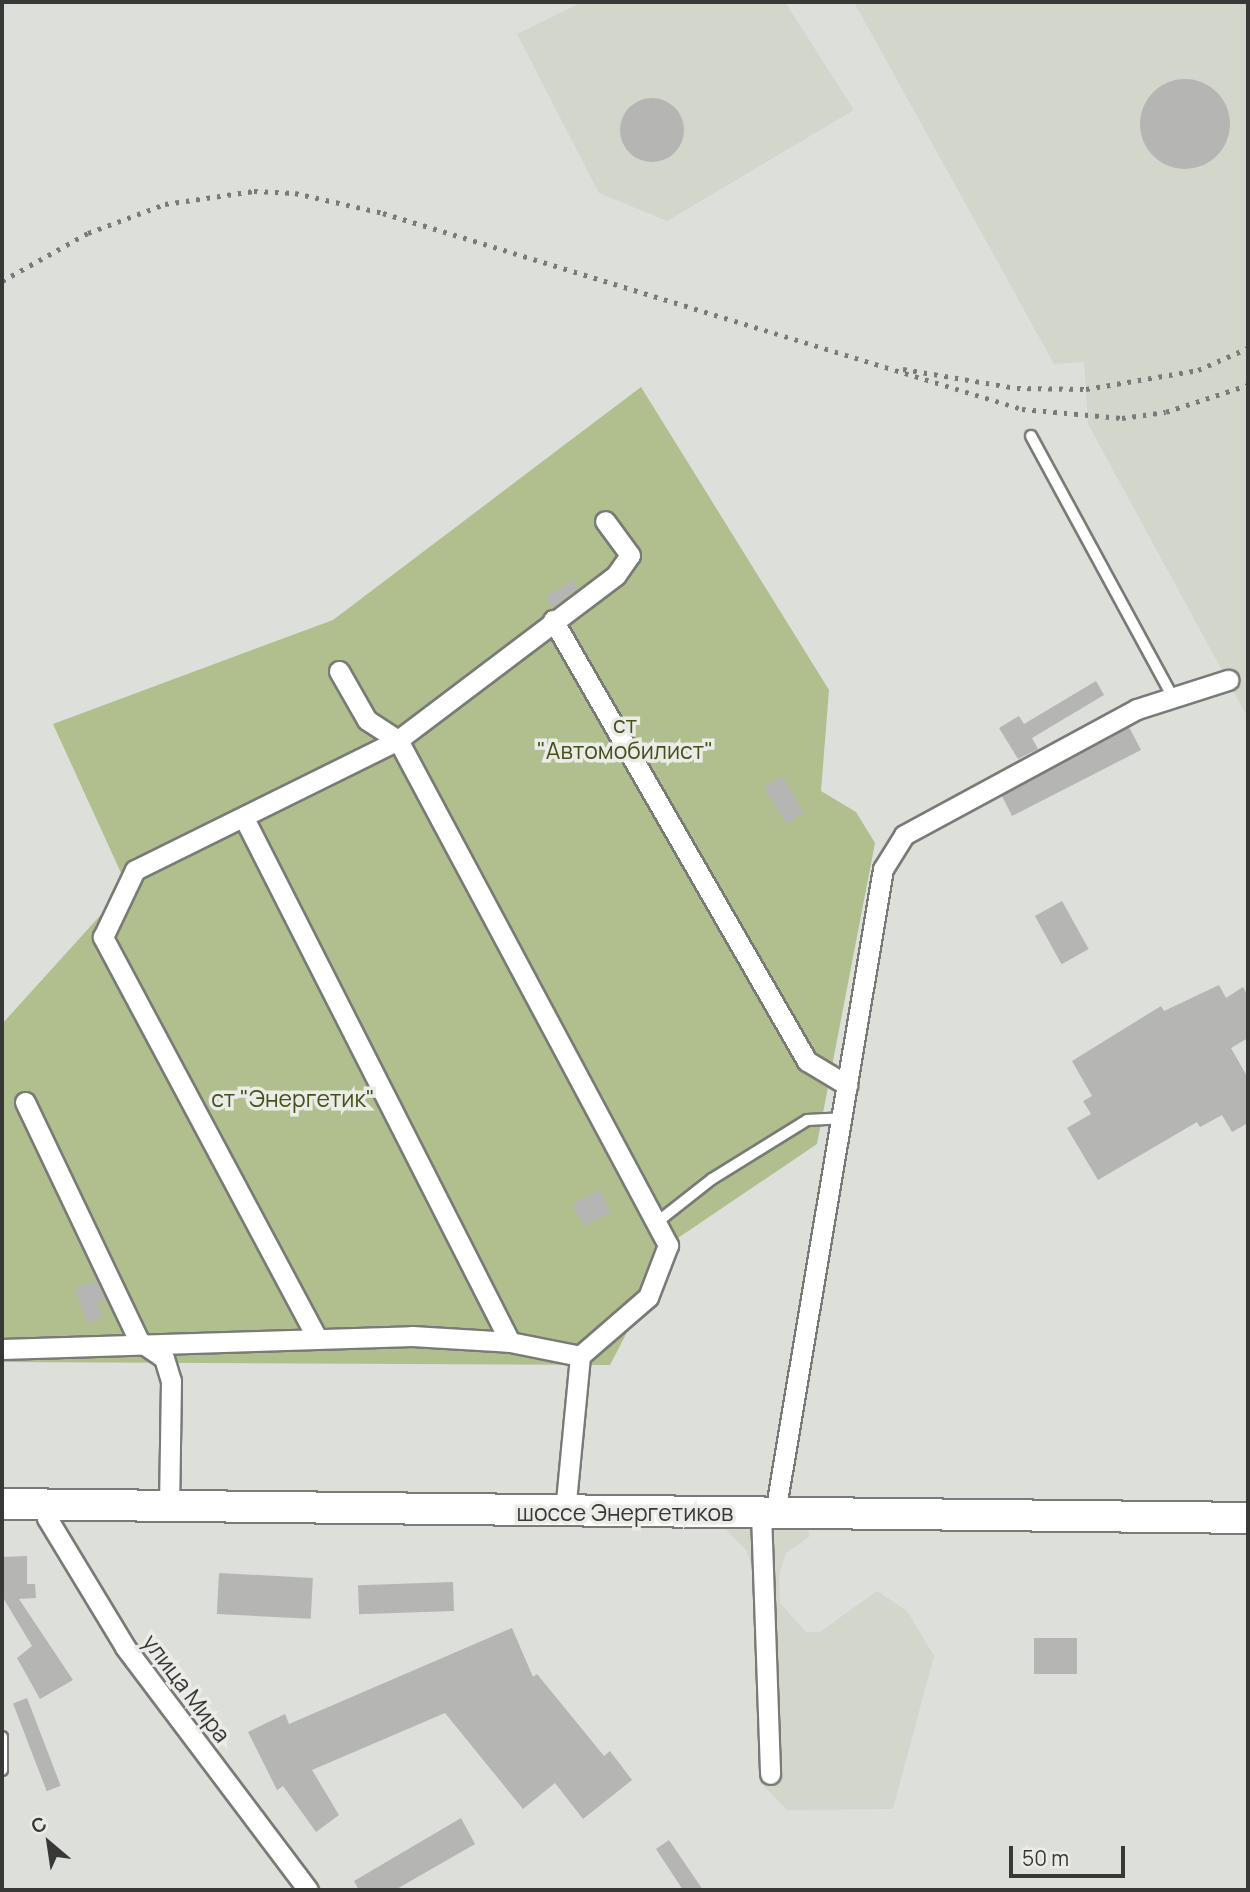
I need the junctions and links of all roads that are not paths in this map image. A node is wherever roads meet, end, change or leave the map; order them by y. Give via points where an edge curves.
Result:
1 (1031, 436) dead end
2 (604, 521) dead end
3 (553, 620) junction
4 (339, 671) dead end
5 (1228, 680) dead end
6 (1173, 697) junction
7 (398, 740) junction
8 (245, 820) junction
9 (846, 1086) junction
10 (25, 1102) dead end
11 (841, 1118) junction
12 (656, 1223) junction
13 (317, 1338) junction
14 (139, 1341) junction
15 (510, 1342) junction
16 (2, 1349) edge
17 (580, 1356) junction
18 (2, 1504) edge
19 (47, 1504) junction
20 (169, 1506) junction
21 (565, 1513) junction
22 (768, 1513) junction
23 (1248, 1518) edge
24 (2, 1737) edge
25 (2, 1770) edge
26 (770, 1774) dead end
27 (308, 1890) edge

1 - 6 lane
2 - 3 street via 630,555 616,575
3 - 7 street via 521,652
3 - 9 street via 807,1061
4 - 7 street via 367,720
5 - 6 street
6 - 9 street via 1137,709 904,835 883,869
7 - 8 street
7 - 12 street
8 - 13 street via 135,870 103,937
8 - 15 street
9 - 11 street
10 - 14 street
11 - 12 lane via 807,1120 712,1179
11 - 22 street
12 - 17 street via 668,1245 648,1297
13 - 14 street
13 - 15 street
14 - 16 street
14 - 20 street via 164,1358 171,1381
15 - 17 street
17 - 21 street
18 - 19 main road, шоссе Энергетиков
19 - 20 main road, шоссе Энергетиков
19 - 27 street, улица Мира via 47,1518 125,1647
20 - 21 main road, шоссе Энергетиков
21 - 22 main road, шоссе Энергетиков
22 - 23 main road, шоссе Энергетиков
22 - 26 street
24 - 25 lane

